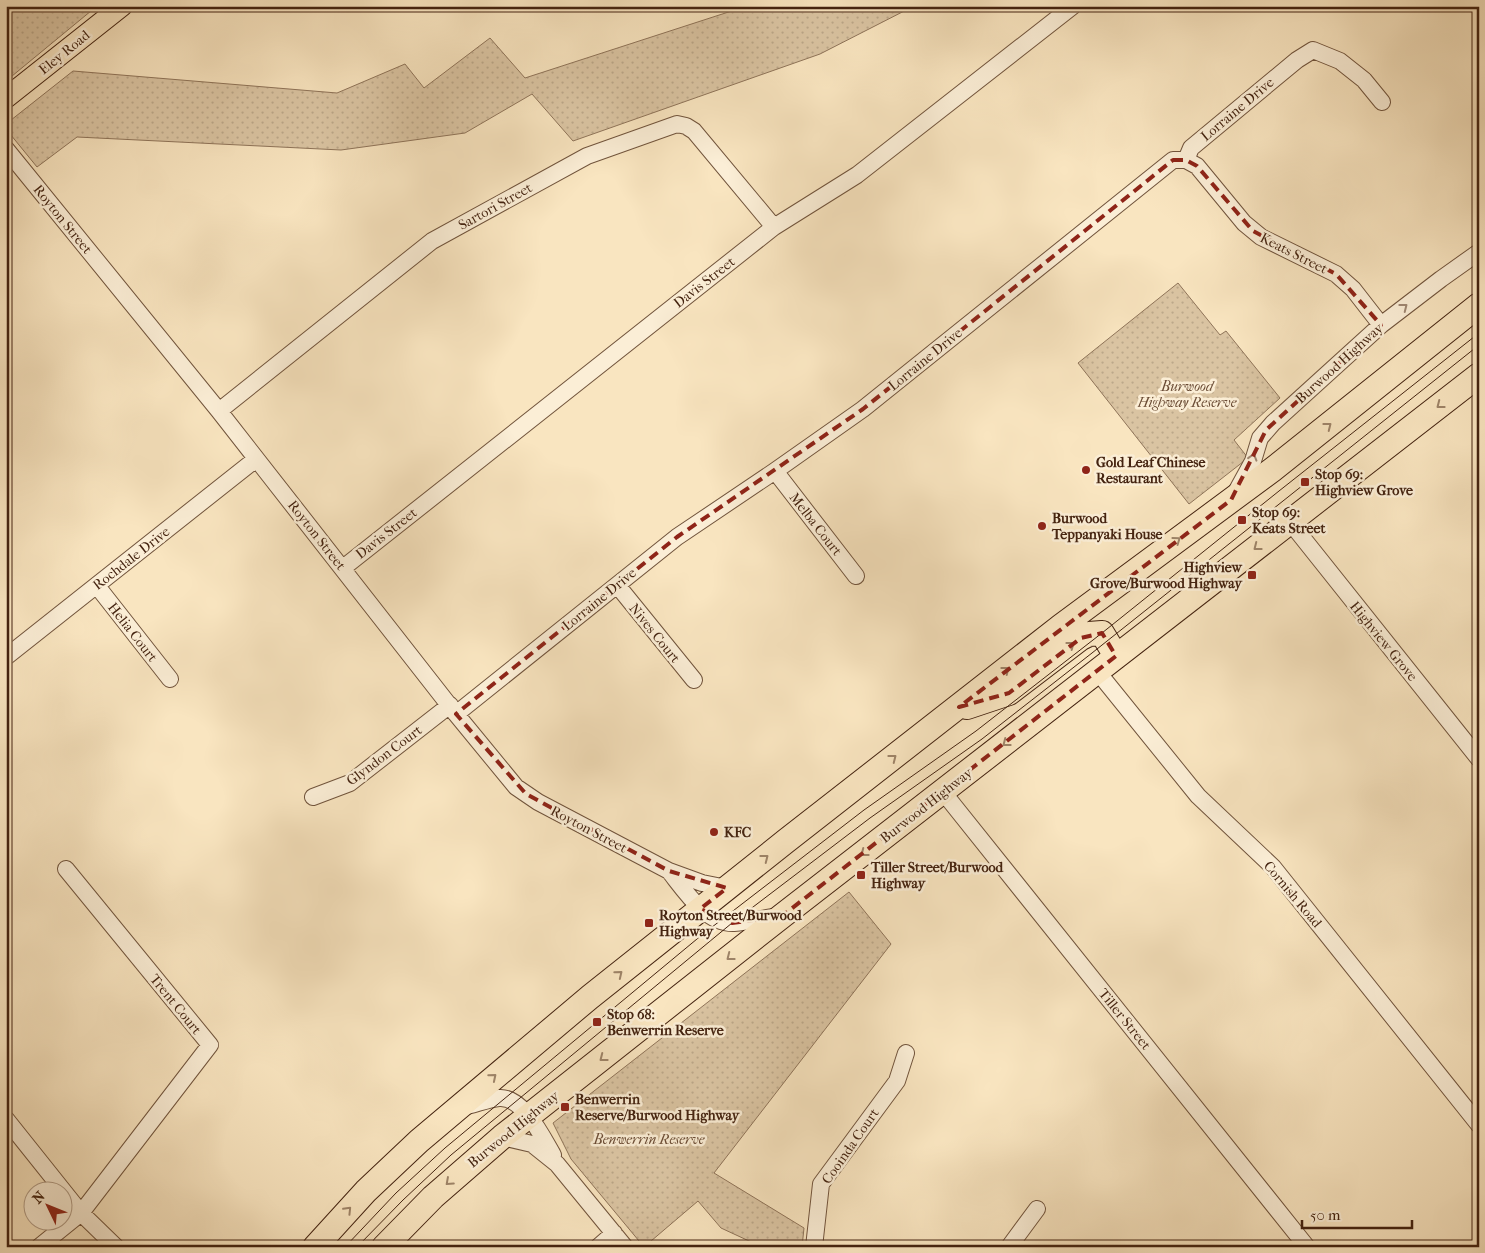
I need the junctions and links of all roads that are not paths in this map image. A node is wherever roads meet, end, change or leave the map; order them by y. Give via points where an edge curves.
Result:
1 (122, 6) edge
2 (1072, 6) edge
3 (6, 98) edge
4 (1382, 102) dead end
5 (6, 148) edge
6 (1186, 160) junction
7 (774, 227) junction
8 (1479, 252) edge
9 (1479, 305) edge
10 (1381, 325) junction
11 (1479, 375) edge
12 (219, 411) junction
13 (256, 459) junction
14 (775, 471) junction
15 (1231, 500) junction
16 (1290, 522) junction
17 (342, 568) junction
18 (856, 576) dead end
19 (617, 585) junction
20 (97, 586) junction
21 (1116, 656) junction
22 (6, 657) edge
23 (1097, 671) junction
24 (170, 679) dead end
25 (694, 680) dead end
26 (453, 709) junction
27 (954, 711) junction
28 (1479, 760) edge
29 (943, 792) junction
30 (313, 798) dead end
31 (66, 868) dead end
32 (669, 871) junction
33 (727, 888) junction
34 (700, 909) junction
35 (782, 916) junction
36 (906, 1053) dead end
37 (458, 1107) junction
38 (528, 1116) junction
39 (6, 1119) edge
40 (1479, 1125) edge
41 (502, 1137) junction
42 (557, 1164) junction
43 (1036, 1209) dead end
44 (81, 1213) junction
45 (614, 1233) junction
46 (39, 1247) edge
47 (116, 1247) edge
48 (315, 1247) edge
49 (384, 1247) edge
50 (598, 1247) edge
51 (626, 1247) edge
52 (814, 1247) edge
53 (1009, 1247) edge
54 (1308, 1247) edge

1 - 3 main road, Eley Road
2 - 7 street, Davis Street via 857,175
4 - 6 street, Lorraine Drive via 1364,80 1340,61 1313,50 1190,148
5 - 12 street, Royton Street
6 - 10 street, Keats Street via 1196,166 1252,231 1336,274 1354,289
6 - 14 street, Lorraine Drive via 1173,160 863,409
7 - 12 street, Sartori Street via 694,131 676,124 587,156 432,241
7 - 17 street, Davis Street
10 -> 8 street, Burwood Highway
15 -> 9 highway, Burwood Highway
15 -> 10 street, Burwood Highway via 1266,430
11 -> 16 highway, Burwood Highway
12 - 13 street, Royton Street
13 - 17 street, Royton Street
13 - 20 street, Rochdale Drive
14 - 18 street, Melba Court
14 - 19 street, Lorraine Drive via 677,537
27 -> 15 highway, Burwood Highway
16 -> 21 highway, Burwood Highway
16 - 28 street, Highview Grove
17 - 26 street, Royton Street
19 - 25 street, Nives Court
19 - 26 street, Lorraine Drive
20 - 22 street, Rochdale Drive
20 - 24 street, Helia Court
21 - 23 highway, Burwood Highway
27 -> 21 highway via 1009,693 1089,634 1102,633
23 -> 29 highway, Burwood Highway
23 - 40 street, Cornish Road via 1198,796 1273,866
26 - 30 street, Glyndon Court via 350,783
26 - 32 street, Royton Street via 507,776 526,794
33 -> 27 highway, Burwood Highway
29 -> 35 highway, Burwood Highway
29 - 54 street, Tiller Street
31 - 44 street, Trent Court via 210,1045
32 - 33 street, Royton Street
32 - 34 street, Royton Street
33 - 34 highway, Burwood Highway
34 - 35 street, Royton Street via 720,921 732,923
37 -> 34 highway, Burwood Highway
35 -> 38 highway, Burwood Highway
36 - 52 street, Cooinda Court via 897,1081 821,1184
37 - 38 street via 506,1098
48 -> 37 highway, Burwood Highway via 380,1177
38 - 41 highway, Burwood Highway
38 - 42 street
39 - 44 street
41 - 42 street via 532,1144
41 -> 49 highway, Burwood Highway via 433,1197
42 - 45 street
43 - 53 street
44 - 46 street
44 - 47 street
45 - 50 street
45 - 51 street

